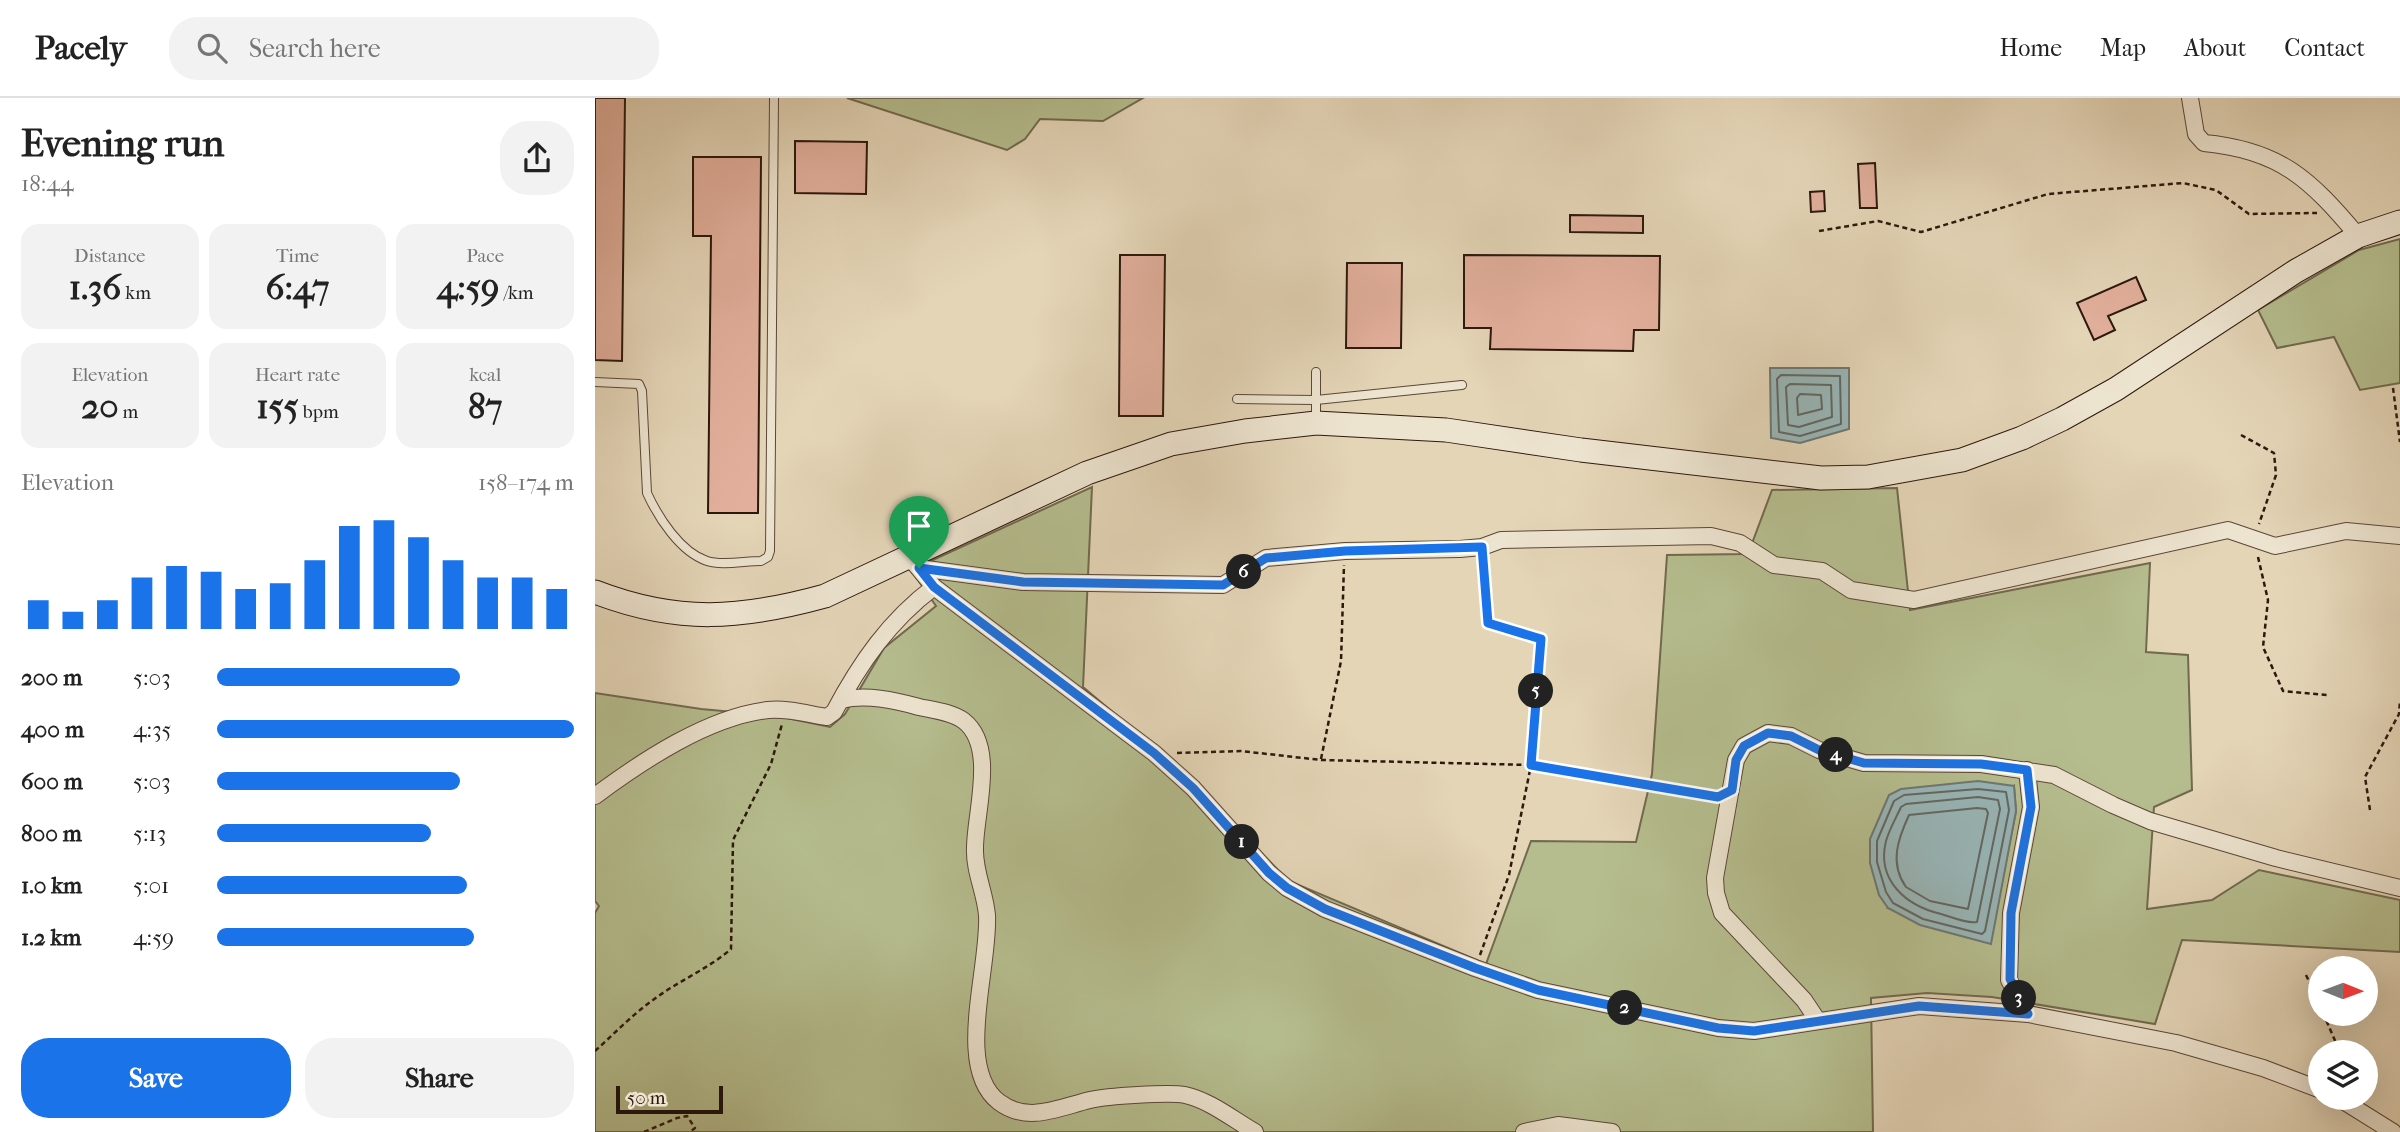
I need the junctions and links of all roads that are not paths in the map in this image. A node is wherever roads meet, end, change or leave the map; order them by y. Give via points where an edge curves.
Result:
1 (774, 98) edge
2 (2190, 98) edge
3 (2400, 222) edge
4 (2358, 236) junction
5 (1316, 372) dead end
6 (595, 382) edge
7 (1462, 385) dead end
8 (1237, 400) dead end
9 (1316, 400) junction
10 (1316, 424) junction
11 (2400, 536) edge
12 (915, 563) junction
13 (934, 587) junction
14 (595, 592) edge
15 (841, 700) junction
16 (2027, 770) junction
17 (595, 796) edge
18 (2400, 888) edge
19 (2028, 1014) junction
20 (1818, 1021) junction
21 (2308, 1085) edge
22 (2360, 1110) edge
23 (2394, 1129) edge
24 (1255, 1132) edge
25 (1524, 1132) edge
26 (1612, 1132) edge

1 - 6 lane via 768,557 708,562 685,549 647,493 639,384
2 - 4 street via 2196,134 2204,143 2238,146 2283,164 2309,183
3 - 4 street
4 - 10 street via 2062,419 1962,460 1915,469 1821,478 1446,430
5 - 9 lane
7 - 9 lane
8 - 9 lane
9 - 10 lane
10 - 12 street via 1245,431 1145,452 1087,473
11 - 12 street via 2346,531 2275,546 2228,530 1915,600 1851,590 1822,571 1774,565 1740,543 1711,536 1501,540 1482,547 1266,558 1223,585 1023,582
12 - 13 street
12 - 14 street via 825,596 734,616 675,614 631,606
13 - 15 street via 906,608 872,649
13 - 20 street via 1154,753 1193,788 1269,873 1325,909 1538,990 1718,1028 1754,1031
15 - 17 street via 827,717 768,710 709,727 635,766
15 - 24 street via 857,696 951,715 965,722 978,742 983,768 974,864 987,914 975,1058 982,1084 1000,1103 1021,1112 1047,1114 1090,1100 1185,1095
16 - 18 street via 2054,775 2150,821
16 - 19 street via 2031,807 2011,913 2010,979
16 - 20 street via 1981,764 1864,763 1791,736 1768,733 1744,746 1736,760 1716,893 1722,913
19 - 20 street via 1919,1006
19 - 21 street via 2176,1043
22 - 23 street
25 - 26 street via 1558,1125

